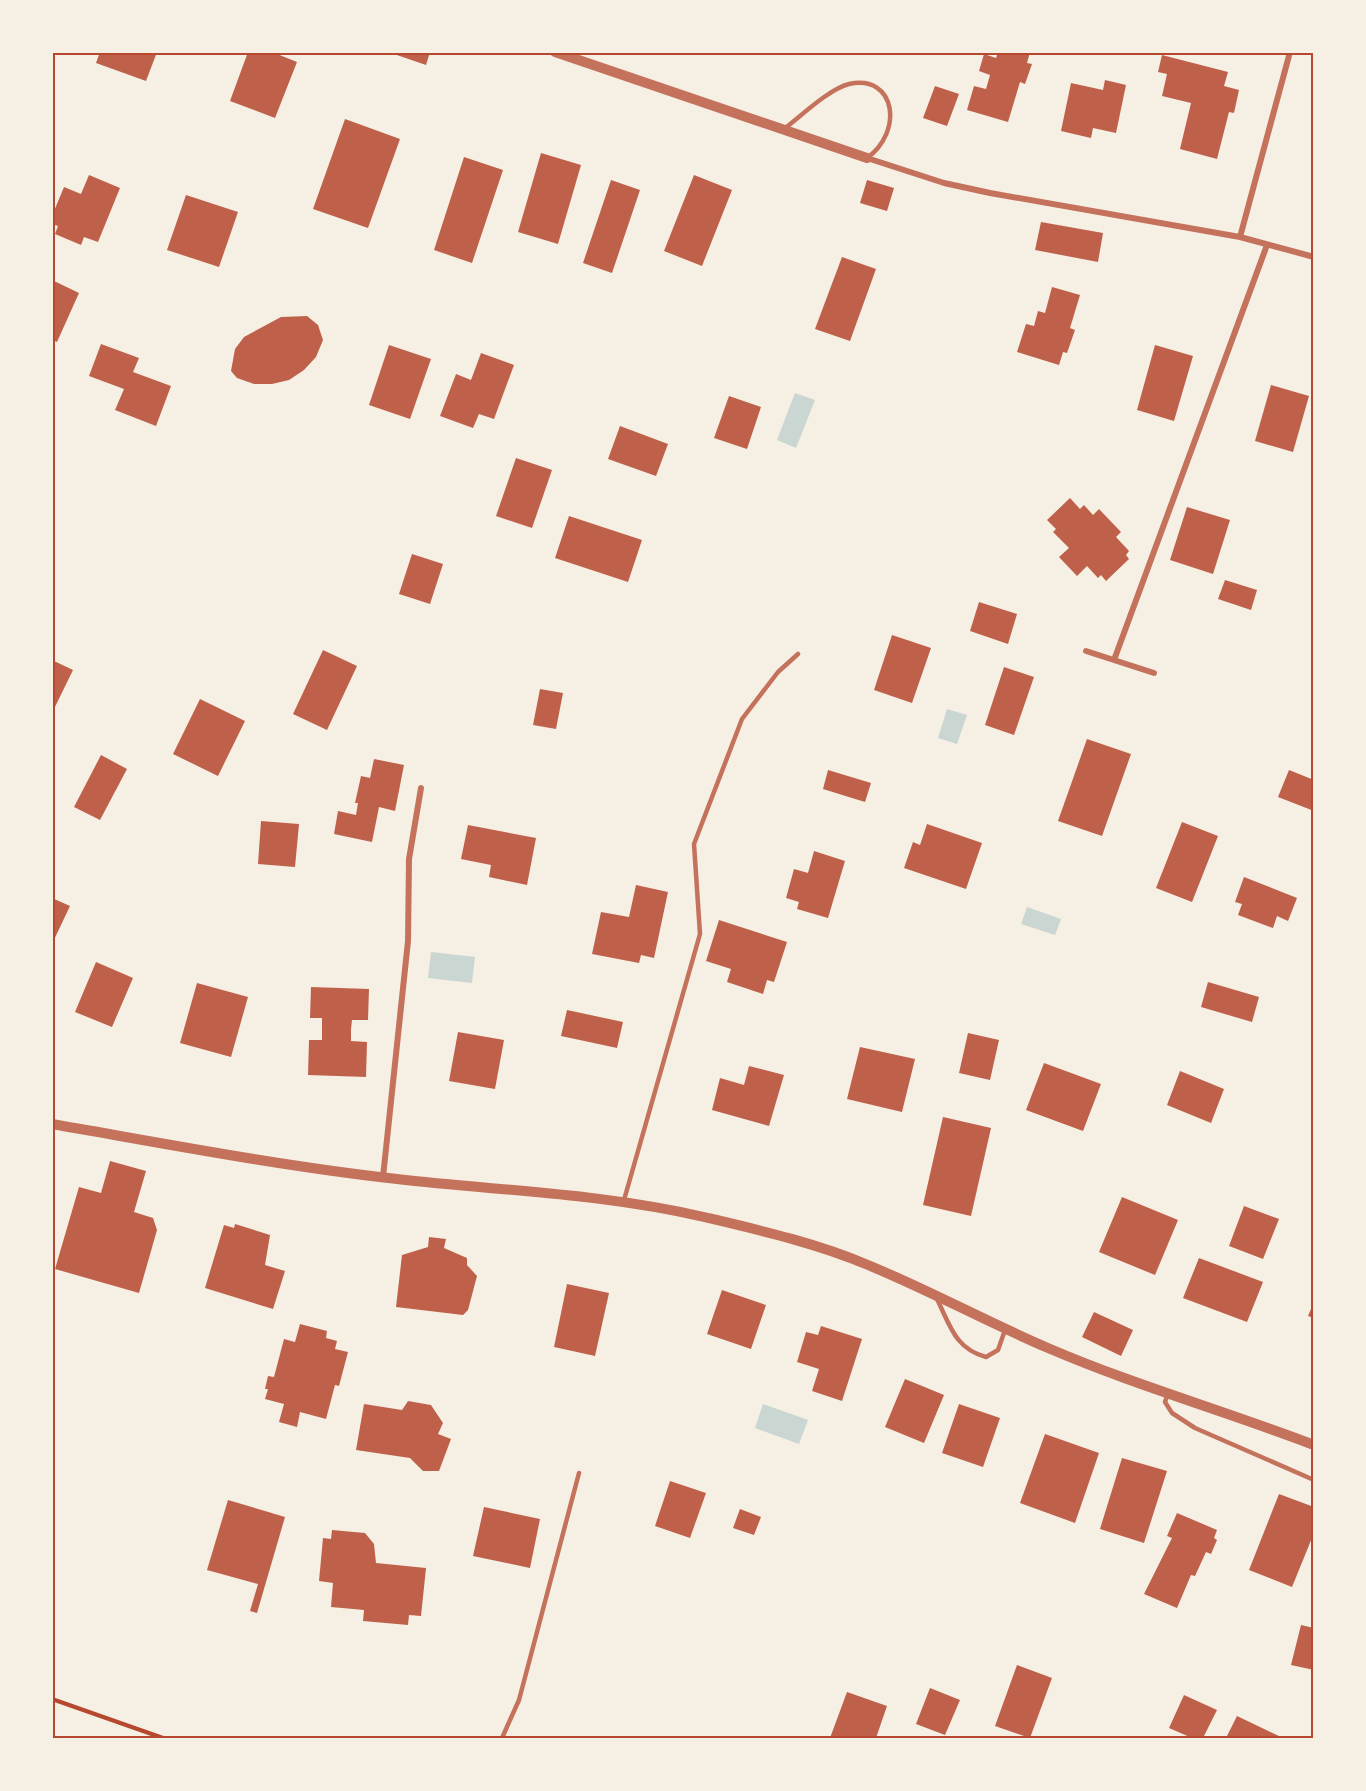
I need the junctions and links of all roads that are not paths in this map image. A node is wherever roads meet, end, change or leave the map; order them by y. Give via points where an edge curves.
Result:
1 (555, 52) edge
2 (1290, 52) edge
3 (783, 129) junction
4 (867, 158) junction
5 (1240, 237) junction
6 (1267, 245) junction
7 (1314, 257) edge
8 (1086, 651) dead end
9 (798, 654) dead end
10 (1114, 660) junction
11 (1154, 673) dead end
12 (421, 788) dead end
13 (52, 1124) edge
14 (383, 1177) junction
15 (624, 1200) junction
16 (934, 1294) junction
17 (1005, 1328) junction
18 (1168, 1393) junction
19 (1314, 1445) edge
20 (579, 1473) dead end
21 (1314, 1480) edge
22 (502, 1738) edge

1 - 3 street
2 - 5 street
3 - 4 street
3 - 4 lane via 838,88 869,84 884,95 891,118 887,138
4 - 5 street via 990,193
5 - 6 street
6 - 7 street
6 - 10 street
8 - 10 street
9 - 15 lane via 778,672 742,719 694,844 700,934
10 - 11 street
12 - 14 street via 409,859 408,941
13 - 14 street via 254,1160
14 - 15 street
15 - 16 street via 793,1240 865,1264
16 - 17 street
16 - 17 lane via 959,1343 971,1353 986,1357 998,1350
17 - 18 street
18 - 19 street
18 - 21 lane via 1165,1402 1172,1413 1195,1428
20 - 22 lane via 519,1700

